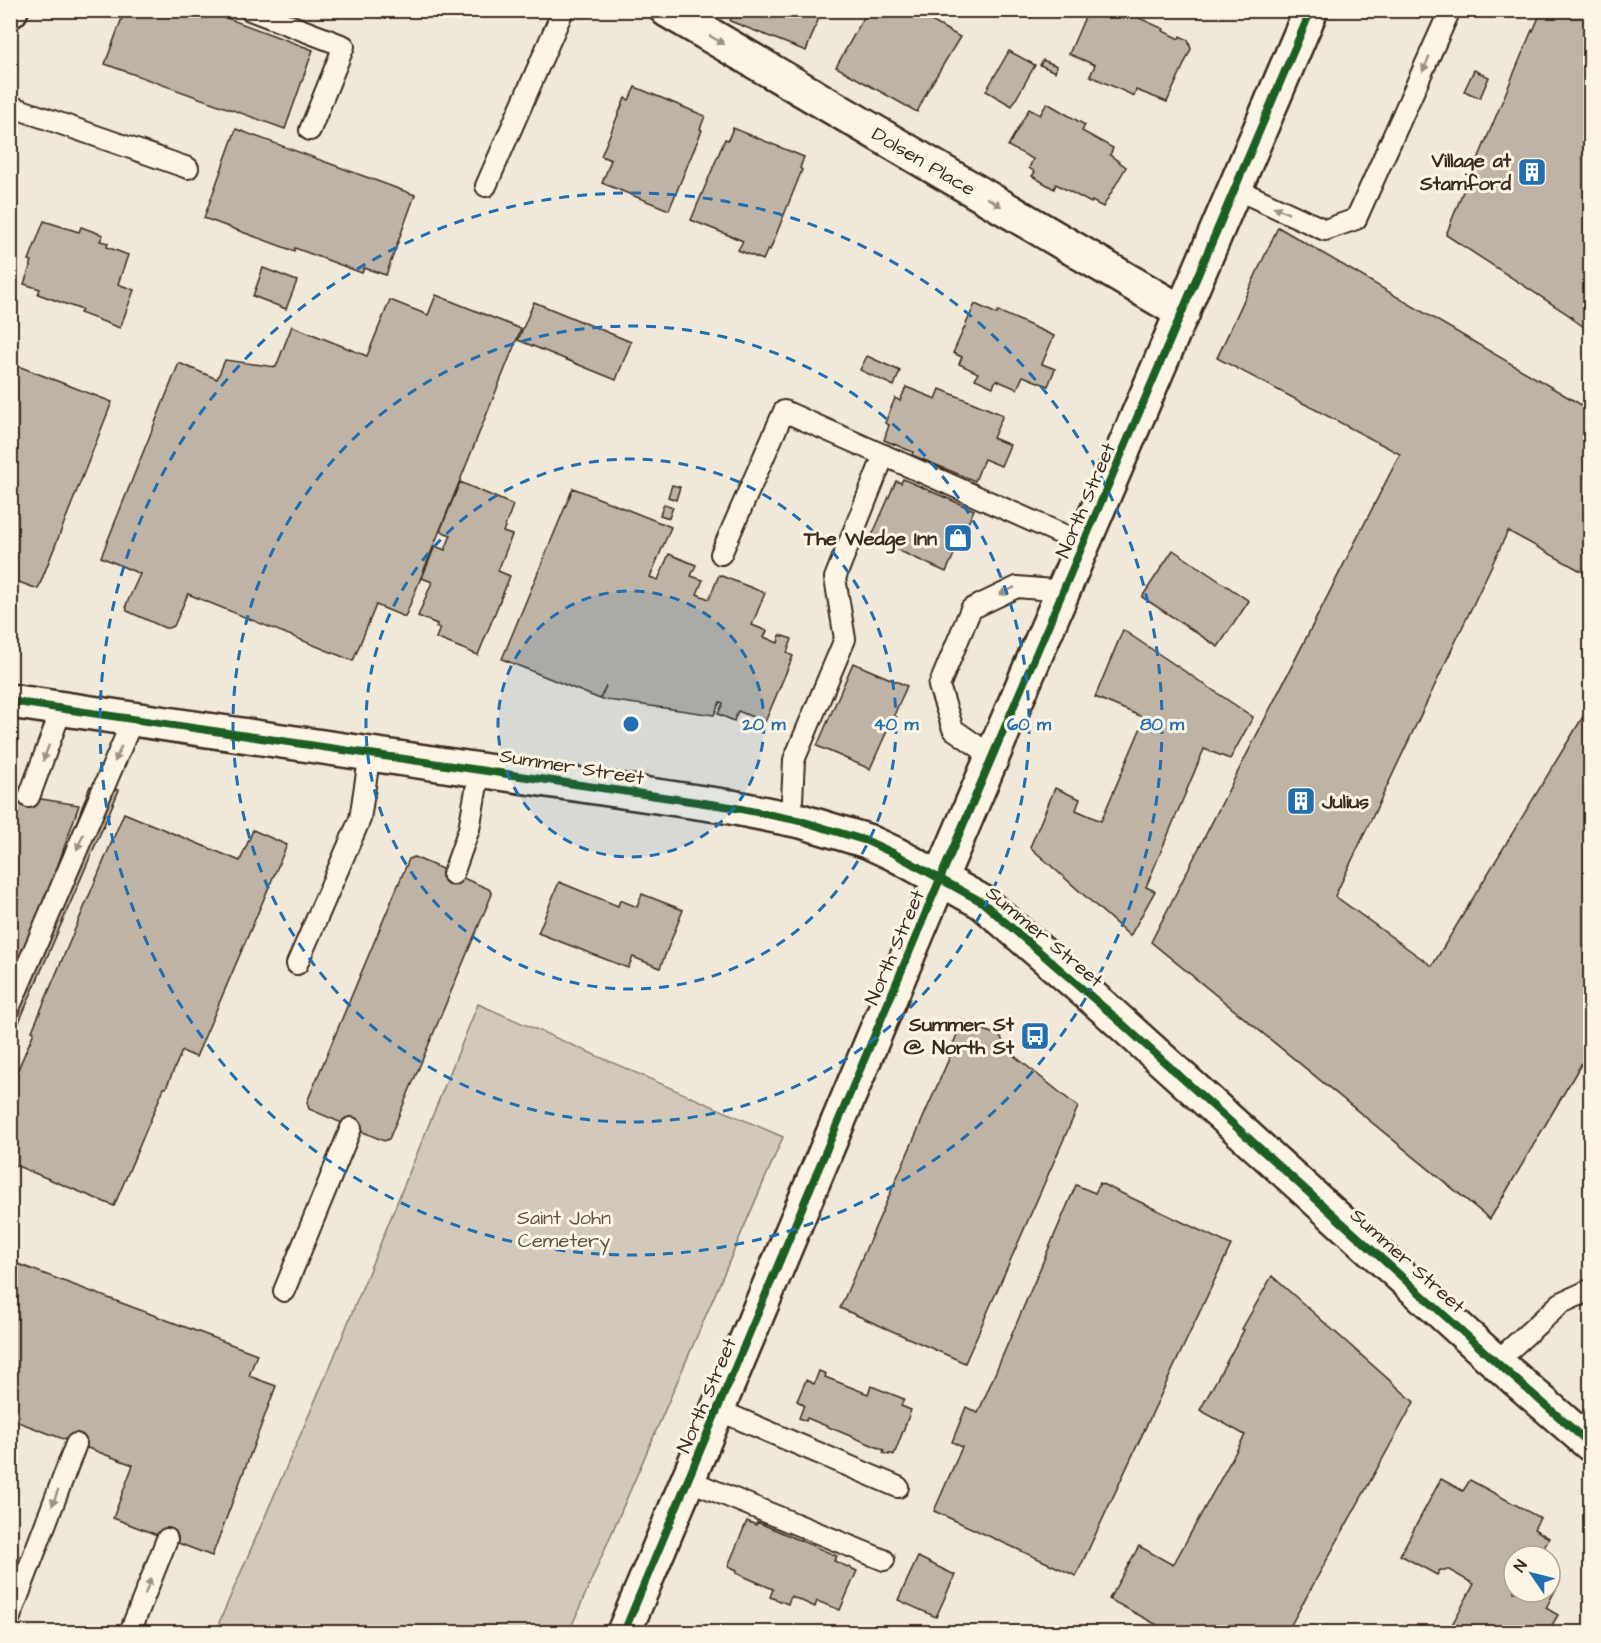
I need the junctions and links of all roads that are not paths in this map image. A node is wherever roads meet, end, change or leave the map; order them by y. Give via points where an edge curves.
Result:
1 (250, 10) edge
2 (558, 10) edge
3 (667, 10) edge
4 (1311, 10) edge
5 (1450, 10) edge
6 (10, 106) edge
7 (310, 130) dead end
8 (188, 168) dead end
9 (486, 186) dead end
10 (1236, 189) junction
11 (1183, 313) junction
12 (884, 455) junction
13 (1084, 544) junction
14 (721, 554) dead end
15 (1064, 591) junction
16 (10, 701) edge
17 (62, 708) junction
18 (133, 719) junction
19 (370, 753) junction
20 (993, 757) junction
21 (480, 768) junction
22 (29, 797) dead end
23 (790, 820) junction
24 (453, 874) dead end
25 (940, 879) junction
26 (297, 964) dead end
27 (10, 1006) edge
28 (351, 1128) dead end
29 (1590, 1290) edge
30 (284, 1291) dead end
31 (1496, 1362) junction
32 (718, 1410) junction
33 (76, 1444) dead end
34 (1590, 1444) edge
35 (688, 1480) junction
36 (898, 1487) dead end
37 (167, 1539) dead end
38 (884, 1560) dead end
39 (10, 1617) edge
40 (130, 1632) edge
41 (624, 1632) edge

1 - 7 lane via 344,46
2 - 9 lane via 562,13
3 -> 11 street, Dolsen Place
4 - 10 street, North Street
5 -> 10 lane via 1356,219 1325,230
6 - 8 lane
10 - 11 street, North Street
11 - 13 street, North Street
12 - 13 lane
12 - 14 lane via 784,411
12 - 23 lane via 835,578 845,639 794,760
13 - 15 street, North Street
15 - 20 street, North Street
15 -> 20 lane via 1017,587 971,609 939,686 953,729
16 - 17 street, Summer Street
17 - 18 street, Summer Street
17 -> 22 lane
18 - 19 street, Summer Street
18 -> 27 lane
19 - 21 street, Summer Street
19 - 26 lane via 360,819
20 - 25 street, North Street
21 - 23 street, Summer Street via 731,807
21 - 24 lane via 469,829
23 - 25 street, Summer Street via 867,841
25 - 31 street, Summer Street via 982,902 1108,1011
25 - 32 street, North Street
28 - 30 lane
29 - 31 lane via 1561,1303
31 - 34 street, Summer Street
32 - 35 street, North Street
32 - 36 lane
33 -> 39 lane
35 - 38 lane
35 - 41 street, North Street
40 -> 37 lane

